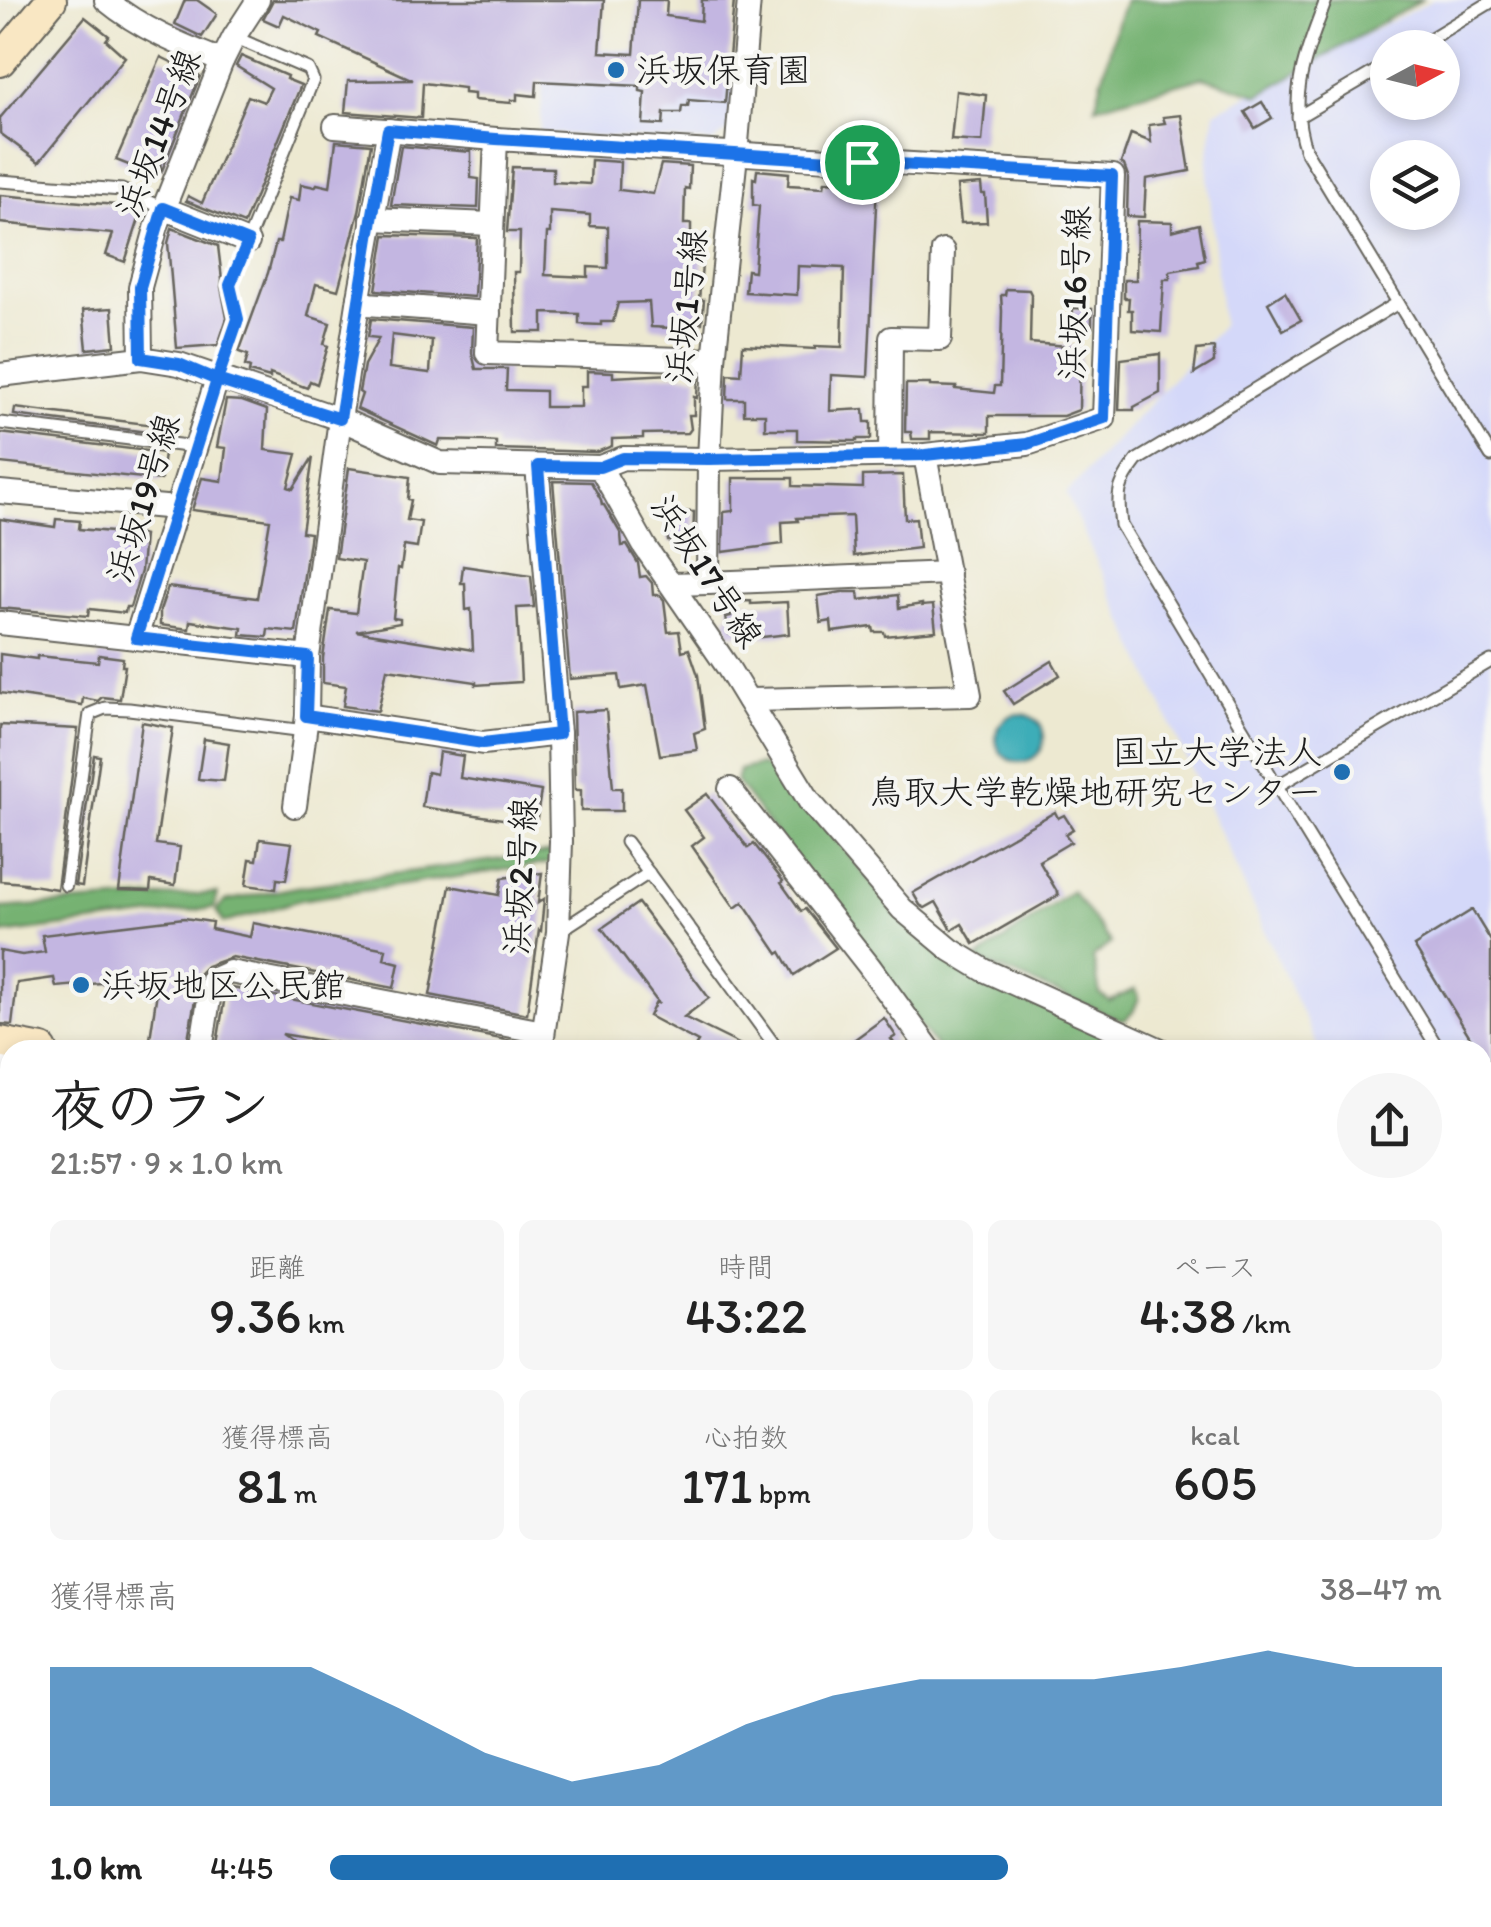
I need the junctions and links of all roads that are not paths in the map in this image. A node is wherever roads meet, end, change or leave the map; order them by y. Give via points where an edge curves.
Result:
1 (52, 0) edge
2 (106, 0) edge
3 (258, 0) edge
4 (749, 0) edge
5 (1326, 0) edge
6 (1491, 2) edge
7 (1444, 30) edge
8 (234, 36) junction
9 (222, 61) junction
10 (0, 62) edge
11 (1370, 75) edge
12 (1298, 117) junction
13 (336, 126) dead end
14 (388, 130) junction
15 (496, 139) junction
16 (736, 155) junction
17 (0, 181) edge
18 (163, 208) junction
19 (372, 219) junction
20 (492, 224) junction
21 (248, 242) junction
22 (942, 251) dead end
23 (359, 298) junction
24 (1398, 303) junction
25 (488, 313) junction
26 (141, 358) junction
27 (714, 360) junction
28 (0, 374) edge
29 (217, 380) junction
30 (340, 419) junction
31 (0, 422) edge
32 (195, 447) junction
33 (925, 455) junction
34 (890, 456) junction
35 (1491, 456) edge
36 (709, 459) junction
37 (538, 466) junction
38 (600, 467) junction
39 (0, 492) edge
40 (176, 508) junction
41 (948, 573) junction
42 (708, 583) junction
43 (671, 584) junction
44 (0, 623) edge
45 (136, 638) junction
46 (308, 657) junction
47 (1491, 661) edge
48 (748, 700) junction
49 (306, 723) junction
50 (559, 734) junction
51 (1276, 786) junction
52 (730, 790) dead end
53 (295, 806) dead end
54 (626, 842) dead end
55 (649, 873) junction
56 (66, 885) dead end
57 (558, 932) junction
58 (203, 1040) edge
59 (537, 1040) edge
60 (542, 1040) edge
61 (771, 1040) edge
62 (923, 1040) edge
63 (1137, 1040) edge
64 (1433, 1040) edge

1 - 10 main road
2 - 9 street via 163,38
3 - 8 street, 浜坂14号線
4 - 16 street, 浜坂1号線
5 - 12 lane via 1300,76
6 - 7 lane
8 - 9 street, 浜坂14号線
8 - 21 lane via 308,69 314,80
9 - 18 street, 浜坂14号線
11 - 12 lane
12 - 24 lane via 1306,150
13 - 14 street, 浜坂16号線
14 - 15 street, 浜坂16号線
14 - 19 street
15 - 16 street, 浜坂16号線
15 - 20 street
16 - 27 street, 浜坂1号線
16 - 33 street, 浜坂16号線 via 1112,176 1104,418 1027,444
17 - 18 lane via 122,190
18 - 21 street
18 - 26 street, 浜坂14号線 via 140,287
19 - 20 street
19 - 23 street
20 - 25 street
21 - 29 lane via 230,285 238,319
22 - 34 street via 940,339 890,338
23 - 25 street via 367,304
23 - 30 street
24 - 35 lane
24 - 51 lane via 1137,460 1122,480 1121,525
25 - 27 street via 487,353
26 - 28 street
26 - 29 street
27 - 36 street, 浜坂1号線
29 - 30 street
29 - 32 street, 浜坂19号線
30 - 37 street via 440,464
30 - 46 street
31 - 32 lane
32 - 40 street, 浜坂19号線
33 - 34 street, 浜坂16号線
33 - 41 street
34 - 36 street, 浜坂16号線
36 - 38 street, 浜坂16号線 via 623,458
36 - 42 street, 浜坂1号線
37 - 38 street
37 - 50 street, 浜坂2号線
38 - 43 street, 浜坂17号線
39 - 40 street
40 - 45 street, 浜坂19号線
41 - 42 street
41 - 48 street via 970,695
42 - 43 street
43 - 48 street, 浜坂17号線
44 - 45 street
45 - 46 street
46 - 49 street
47 - 51 lane
48 - 63 street, 浜坂17号線 via 810,802 902,909 984,970
49 - 50 street via 483,743
49 - 53 street
49 - 56 lane via 130,709 90,714
50 - 57 street, 浜坂2号線
51 - 64 lane
52 - 62 street
54 - 55 lane
55 - 57 lane
55 - 61 lane
57 - 60 street, 浜坂2号線
58 - 59 street via 212,980 230,972

